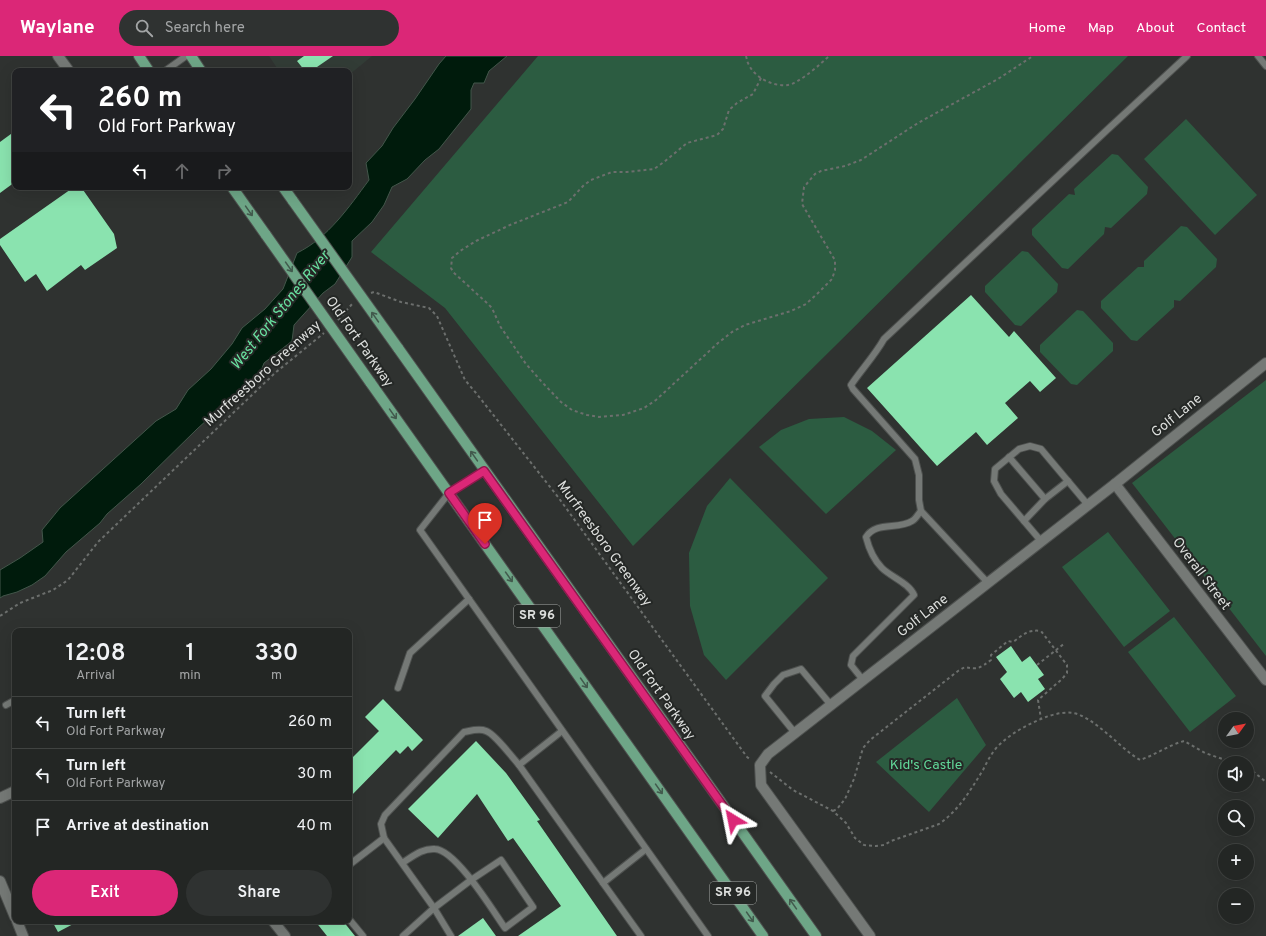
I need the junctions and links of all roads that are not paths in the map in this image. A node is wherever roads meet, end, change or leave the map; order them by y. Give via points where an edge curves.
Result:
1 (58, 56) edge
2 (139, 56) edge
3 (186, 56) edge
4 (191, 56) edge
5 (1187, 56) edge
6 (1258, 56) edge
7 (1266, 66) edge
8 (67, 68) edge
9 (147, 68) edge
10 (169, 68) edge
11 (200, 68) edge
12 (234, 190) edge
13 (285, 190) edge
14 (1266, 363) edge
15 (1009, 457) junction
16 (484, 471) junction
17 (1068, 481) junction
18 (1115, 484) junction
19 (449, 493) junction
20 (1045, 499) junction
21 (1088, 505) junction
22 (921, 511) junction
23 (1024, 521) junction
24 (1042, 541) junction
25 (988, 583) junction
26 (469, 599) junction
27 (863, 680) junction
28 (1266, 680) edge
29 (398, 688) dead end
30 (12, 702) edge
31 (6, 705) dead end
32 (831, 705) junction
33 (562, 731) junction
34 (795, 733) junction
35 (519, 765) junction
36 (12, 792) edge
37 (0, 798) edge
38 (384, 838) junction
39 (646, 849) junction
40 (352, 863) edge
41 (402, 863) junction
42 (472, 880) junction
43 (0, 881) edge
44 (603, 883) junction
45 (434, 908) junction
46 (12, 910) edge
47 (352, 923) edge
48 (18, 924) edge
49 (275, 924) edge
50 (23, 936) edge
51 (285, 936) edge
52 (363, 936) edge
53 (403, 936) edge
54 (451, 936) edge
55 (640, 936) edge
56 (708, 936) edge
57 (763, 936) edge
58 (816, 936) edge
59 (870, 936) edge

1 - 8 street
2 - 9 main road
3 - 10 lane
4 - 11 main road
5 - 22 lane via 884,339 851,385 915,459 919,474
6 - 7 lane
12 -> 19 main road, Old Fort Parkway / SR 96, bridge
16 -> 13 main road, Old Fort Parkway / SR 96, bridge
14 - 18 street, Golf Lane
15 - 17 lane via 1019,449 1030,446 1041,449
15 - 20 lane
15 - 23 lane via 995,469 994,482
16 - 19 lane
58 -> 16 main road, Old Fort Parkway / SR 96
17 - 20 lane
17 - 21 lane
18 - 21 street, Golf Lane
18 - 28 street, Overall Street
19 - 26 lane via 420,530
19 -> 57 main road, Old Fort Parkway / SR 96
20 - 23 lane
21 - 24 street, Golf Lane
22 - 25 lane
22 - 27 lane via 913,521 877,528 866,537 871,554 882,568 912,589 914,595 852,656 851,665
23 - 24 lane
24 - 25 street, Golf Lane
25 - 27 street, Golf Lane
26 - 29 lane via 410,653
26 - 33 lane
27 - 32 street, Golf Lane
30 - 31 lane
32 - 34 street, Golf Lane
32 - 34 lane via 801,669 784,675 765,696
33 - 35 lane
33 - 39 lane
34 - 59 street, Golf Lane via 768,754 760,765 761,784
35 - 38 lane via 486,731 464,732 385,815 381,824
35 - 44 lane
36 - 37 street
38 - 40 lane
38 - 41 lane
39 - 44 lane
39 - 56 lane
41 - 42 lane via 423,850 436,849 450,855
41 - 45 lane
42 - 42 lane via 501,860 533,907 505,928
42 - 45 lane
43 - 46 street
44 - 55 lane
45 - 53 lane
45 - 54 lane
47 - 52 lane
48 - 50 street
49 - 51 street

